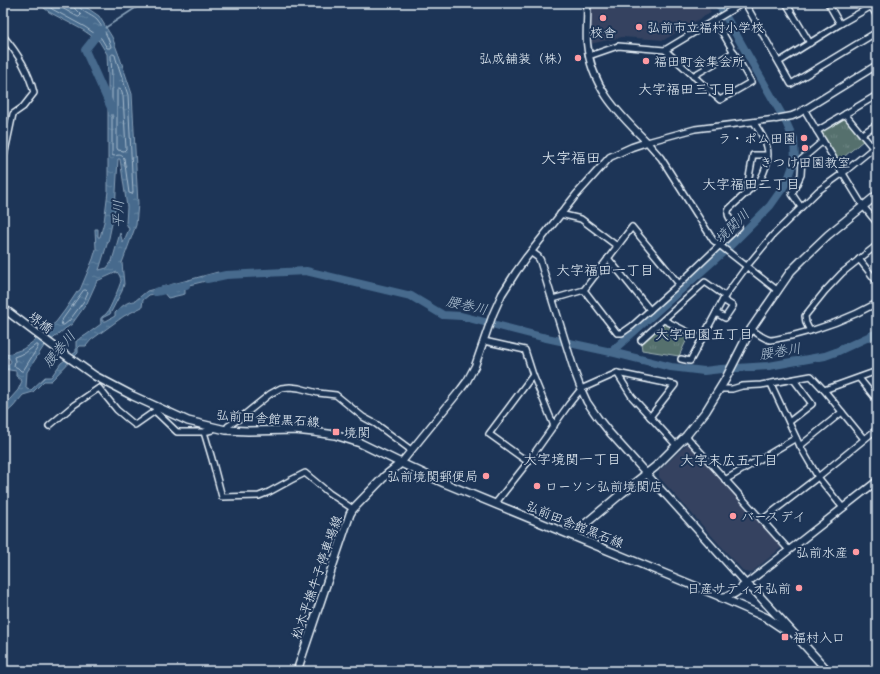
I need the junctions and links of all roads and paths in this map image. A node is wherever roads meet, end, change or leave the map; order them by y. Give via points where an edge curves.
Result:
1 (587, 3) edge
2 (744, 3) edge
3 (786, 3) edge
4 (828, 3) edge
5 (877, 3) edge
6 (870, 5) edge
7 (877, 16) edge
8 (713, 22) junction
9 (840, 24) junction
10 (877, 32) edge
11 (3, 36) edge
12 (810, 43) junction
13 (665, 50) junction
14 (734, 52) junction
15 (589, 56) junction
16 (779, 62) junction
17 (877, 65) edge
18 (693, 76) junction
19 (877, 95) edge
20 (804, 109) junction
21 (845, 114) junction
22 (776, 119) joint
23 (754, 122) junction
24 (877, 124) edge
25 (817, 131) junction
26 (862, 134) junction
27 (823, 141) junction
28 (647, 142) junction
29 (875, 146) edge
30 (767, 155) junction
31 (3, 161) edge
32 (843, 173) junction
33 (746, 194) junction
34 (877, 195) edge
35 (863, 206) junction
36 (801, 207) junction
37 (560, 214) junction
38 (877, 223) edge
39 (877, 245) edge
40 (618, 246) junction
41 (720, 246) junction
42 (531, 252) junction
43 (608, 258) junction
44 (859, 259) junction
45 (747, 266) junction
46 (877, 282) edge
47 (679, 284) junction
48 (584, 290) junction
49 (778, 291) junction
50 (724, 298) junction
51 (553, 299) junction
52 (877, 303) edge
53 (3, 308) edge
54 (650, 310) junction
55 (716, 314) junction
56 (664, 320) junction
57 (751, 329) junction
58 (810, 331) junction
59 (702, 339) junction
60 (641, 340) dead end
61 (484, 341) junction
62 (681, 359) dead end
63 (84, 368) joint
64 (877, 371) edge
65 (617, 373) junction
66 (533, 375) junction
67 (859, 378) junction
68 (794, 380) junction
69 (771, 384) junction
70 (581, 389) junction
71 (720, 389) junction
72 (824, 390) junction
73 (877, 400) edge
74 (157, 409) junction
75 (842, 412) junction
76 (650, 417) junction
77 (789, 422) junction
78 (49, 426) dead end
79 (554, 426) junction
80 (214, 428) junction
81 (877, 428) edge
82 (226, 430) junction
83 (204, 432) junction
84 (686, 436) junction
85 (796, 438) junction
86 (864, 439) junction
87 (677, 446) junction
88 (800, 446) junction
89 (411, 450) junction
90 (528, 462) junction
91 (401, 463) junction
92 (647, 474) junction
93 (818, 477) junction
94 (725, 480) junction
95 (877, 481) edge
96 (495, 504) junction
97 (843, 508) junction
98 (353, 509) junction
99 (762, 520) junction
100 (572, 535) junction
101 (789, 550) junction
102 (746, 584) junction
103 (719, 596) junction
104 (788, 632) junction
105 (297, 671) edge
106 (822, 671) edge
107 (828, 671) edge

1 - 15 street
2 - 8 street
2 - 16 street
3 - 12 street
4 - 9 street
5 - 6 street
6 - 7 street
6 - 9 street
8 - 13 street
8 - 14 street
9 - 12 street
10 - 16 street via 791,84
11 - 31 street via 29,75 34,92 23,107 13,114
12 - 16 street
13 - 15 street via 618,46
13 - 18 street
14 - 18 street
14 - 18 street via 751,82 720,100
15 - 28 street via 596,79 605,95
17 - 20 street
19 - 21 street
20 - 22 street via 792,116
20 - 25 street
21 - 25 street
21 - 26 street
22 - 23 street
23 - 28 street via 695,129
23 - 30 street via 767,148
24 - 26 street
25 - 27 street
26 - 29 street
27 - 32 street
27 - 36 street via 802,159 800,176 792,194
28 - 37 street via 610,157
28 - 41 street via 661,158 713,240
29 - 32 street
30 - 33 street via 767,163 760,180
30 - 33 street via 753,155
32 - 35 street
32 - 36 street
33 - 41 street via 728,212 729,218 739,227
34 - 35 main road
35 - 38 street
35 - 49 main road via 806,256 791,271
36 - 45 street
37 - 40 street via 581,219
37 - 42 street
39 - 44 street
40 - 43 street
40 - 47 street via 632,227
41 - 45 street
41 - 47 street
42 - 51 street via 540,260
42 - 61 street via 506,289 493,314
43 - 48 street
43 - 54 street
44 - 46 street
44 - 58 street via 842,273 805,316
45 - 49 street
45 - 50 street
47 - 54 street
48 - 51 street
48 - 54 street via 617,333 626,331
49 - 57 main road
50 - 55 street
50 - 55 street via 733,306 725,318
50 - 56 street via 705,282
51 - 70 street
52 - 58 street via 844,319
53 - 63 main road, 堺橋
55 - 59 street
56 - 59 street
56 - 60 street
57 - 58 street via 769,340
57 - 71 main road
59 - 62 street via 690,361
61 - 66 street via 525,350
61 - 89 street via 475,366 462,389
63 - 74 main road, 弘前田舎館黒石線
64 - 67 street
65 - 70 street
65 - 76 street via 632,397
65 - 76 street via 676,385
66 - 79 street
66 - 90 street via 489,434
67 - 72 street
67 - 73 street
68 - 69 street
68 - 72 street via 811,376
68 - 77 street via 812,404
69 - 71 street
69 - 77 street
70 - 79 street
70 - 92 street via 598,418
71 - 84 main road
72 - 75 street
74 - 78 street via 135,425 117,410 99,388
74 - 80 main road, 弘前田舎館黒石線
74 - 83 street via 177,432
75 - 86 street
75 - 88 street
76 - 87 street
77 - 85 street
79 - 90 street
80 - 82 main road, 弘前田舎館黒石線
80 - 83 street
81 - 86 street
82 - 89 street via 270,394 281,388 290,387 336,395
82 - 91 main road, 弘前田舎館黒石線 via 294,430 335,435 360,443
83 - 98 street via 222,497 259,496 305,473
84 - 87 main road
84 - 94 street
85 - 88 street
85 - 94 street
86 - 93 street
87 - 92 main road
88 - 93 street
89 - 91 street
90 - 96 street
91 - 96 main road, 弘前田舎館黒石線
91 - 98 main road, 松木平撫牛子停車場線
92 - 100 main road
92 - 102 street
93 - 97 street
93 - 99 street
94 - 99 street
95 - 97 street
96 - 100 main road, 弘前田舎館黒石線
97 - 101 street
98 - 105 main road, 松木平撫牛子停車場線
99 - 101 street
100 - 103 main road, 弘前田舎館黒石線
101 - 102 street
102 - 103 main road via 727,596
102 - 104 main road, 弘前田舎館黒石線 via 752,594
102 - 107 main road
103 - 104 main road, 弘前田舎館黒石線 via 767,618
104 - 106 main road, 弘前田舎館黒石線

